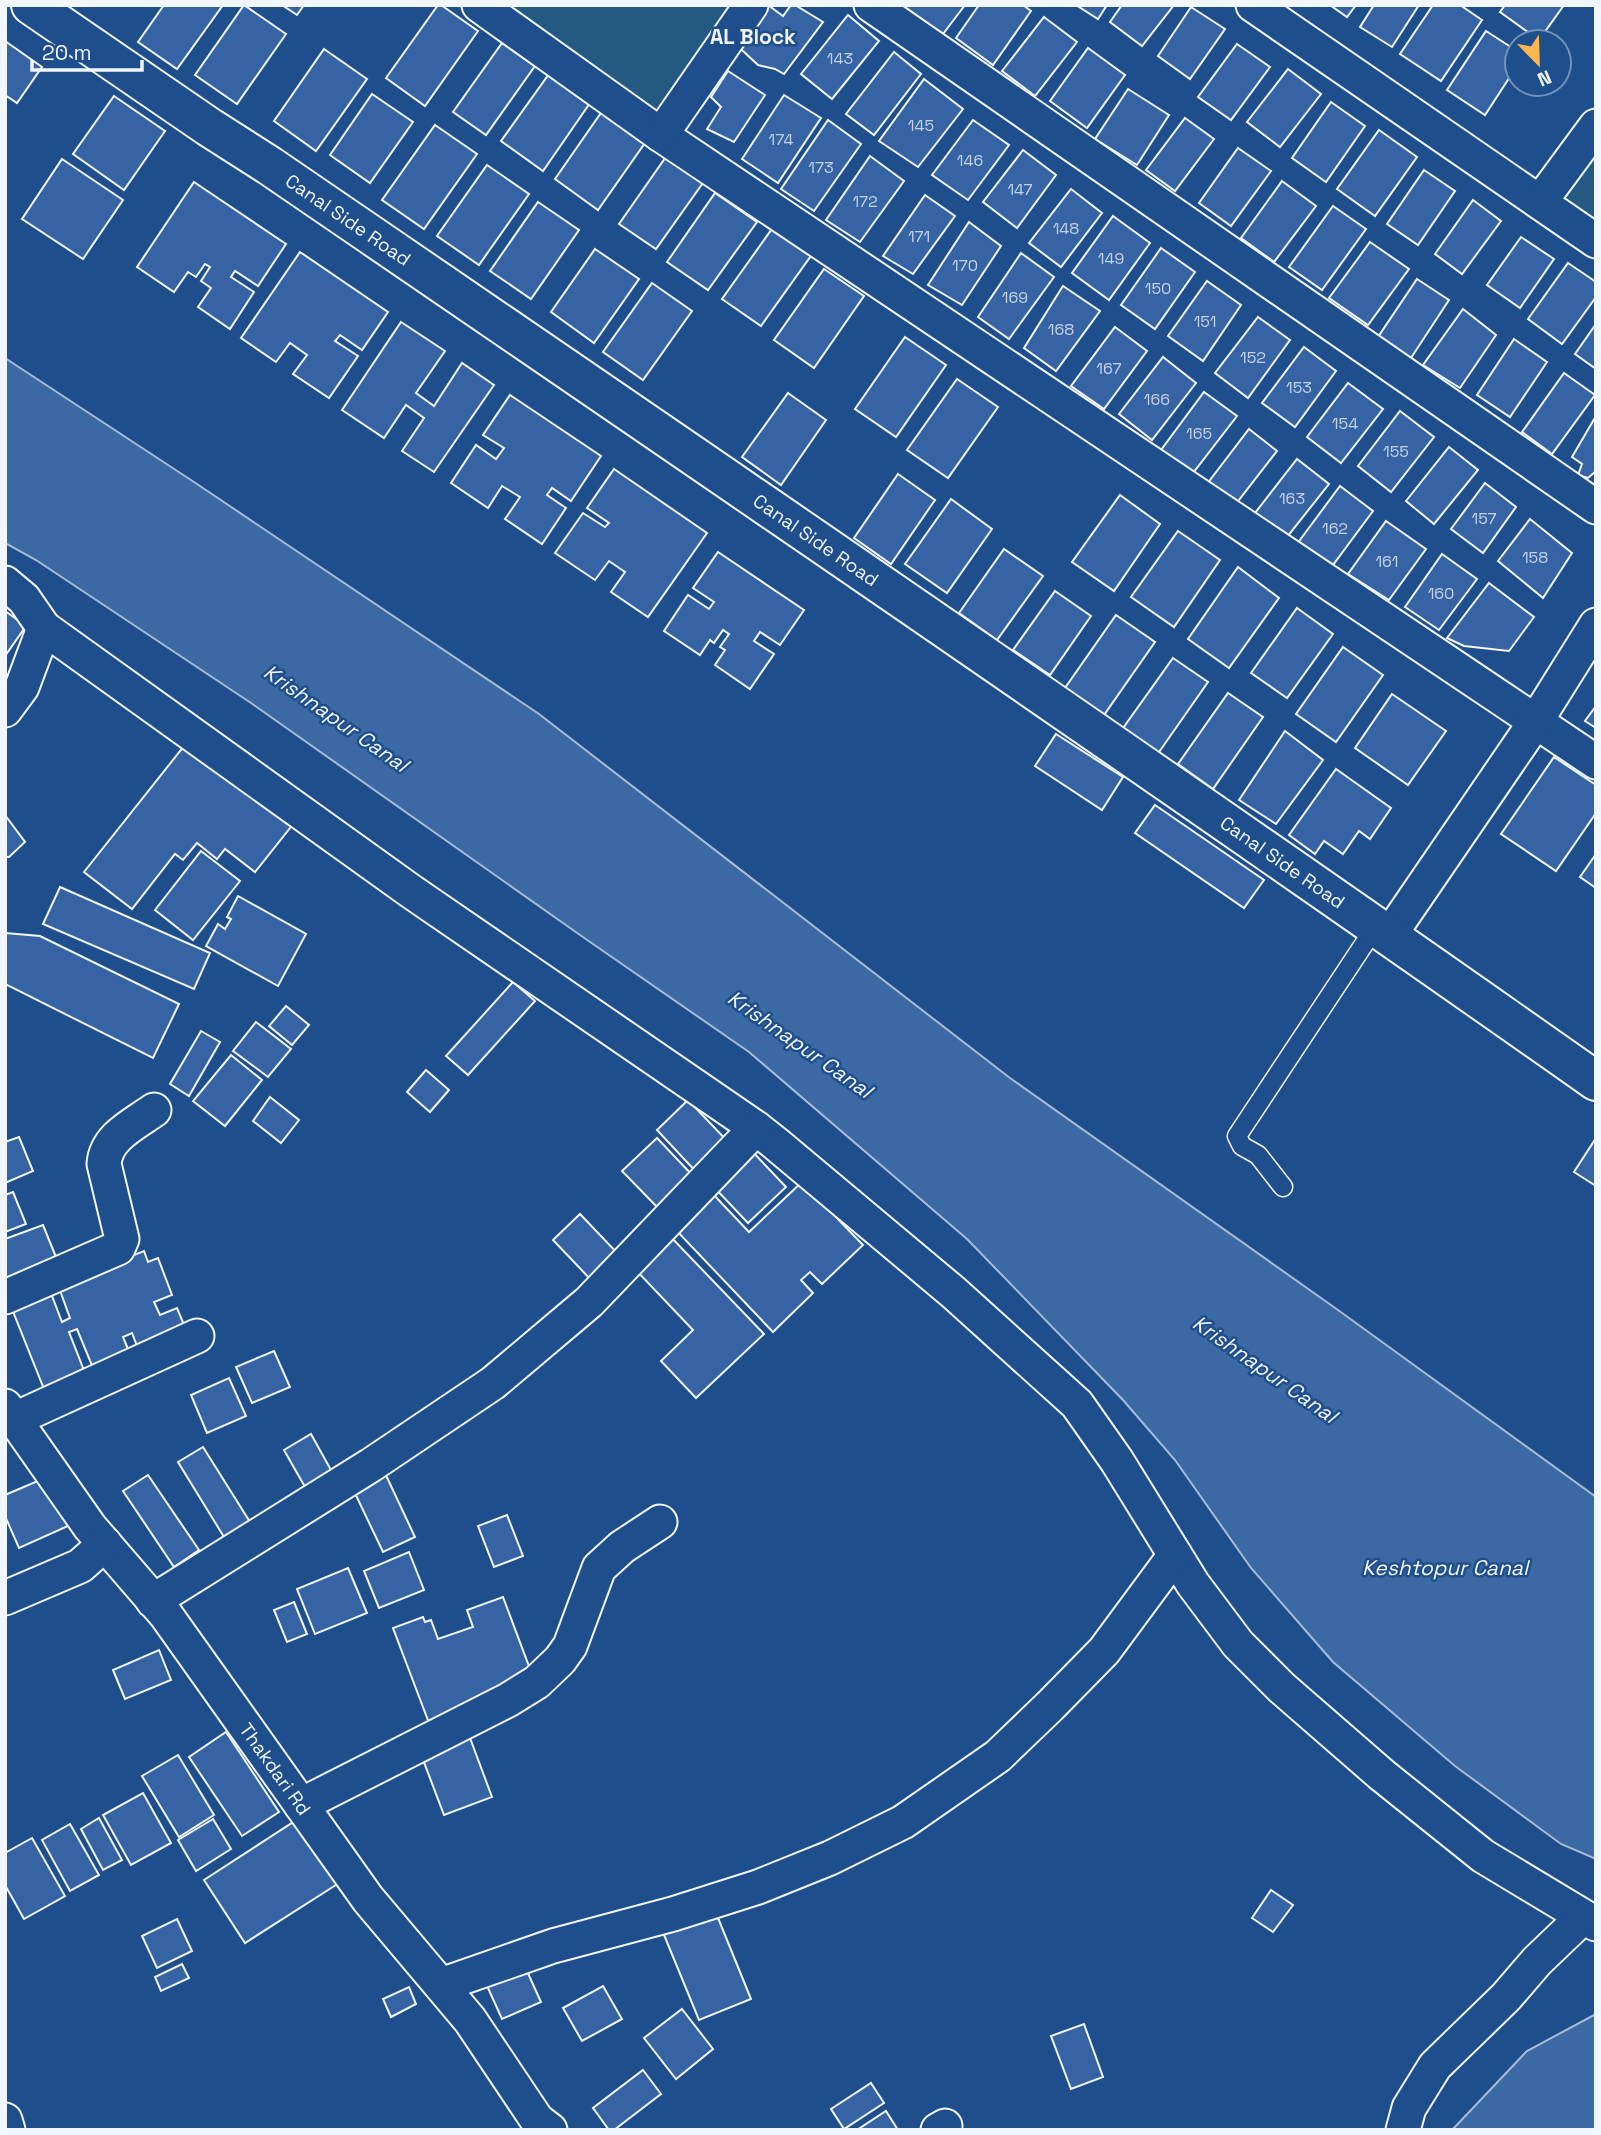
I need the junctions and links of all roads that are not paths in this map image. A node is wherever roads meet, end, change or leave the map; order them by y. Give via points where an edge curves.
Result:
1 (30, 5) edge
2 (479, 5) edge
3 (751, 5) edge
4 (871, 5) edge
5 (1253, 5) edge
6 (1596, 126) edge
7 (661, 135) junction
8 (1540, 202) junction
9 (1596, 240) edge
10 (1596, 507) edge
11 (5, 583) edge
12 (1596, 625) edge
13 (44, 628) junction
14 (5, 710) edge
15 (1536, 721) junction
16 (1596, 762) edge
17 (1382, 931) junction
18 (1596, 1081) edge
19 (154, 1110) dead end
20 (756, 1128) junction
21 (1283, 1186) dead end
22 (5, 1297) edge
23 (197, 1336) dead end
24 (1041, 1370) junction
25 (10, 1413) edge
26 (1105, 1416) dead end
27 (660, 1522) dead end
28 (105, 1544) junction
29 (1175, 1555) junction
30 (5, 1598) edge
31 (153, 1601) junction
32 (301, 1805) junction
33 (1590, 1920) edge
34 (441, 1985) junction
35 (5, 2120) edge
36 (8, 2130) edge
37 (550, 2130) edge
38 (1403, 2130) edge

1 - 17 street, Canal Side Road
2 - 7 street
3 - 7 street
4 - 10 street
5 - 8 street
6 - 8 street
7 - 15 street
8 - 9 street
11 - 13 street via 24,599
12 - 15 street
13 - 14 street via 22,687
13 - 20 street via 412,892
15 - 16 street
15 - 17 street
17 - 18 street, Canal Side Road
17 - 21 lane via 1237,1136
19 - 22 street via 109,1143 105,1152 122,1239 118,1248
20 - 24 street
20 - 31 street via 589,1302 493,1383
23 - 25 street
24 - 26 lane
24 - 29 street via 1077,1404
25 - 28 street, Thakdari Rd
27 - 32 street via 622,1546 599,1568 570,1646 537,1682
28 - 30 street via 80,1566
28 - 31 street, Thakdari Rd
29 - 33 street via 1238,1644 1282,1688 1483,1856
29 - 34 street via 1104,1651 1049,1706 998,1756 903,1822 758,1887 553,1946
31 - 32 street, Thakdari Rd
32 - 34 street, Thakdari Rd via 368,1899
33 - 38 street via 1537,1961 1435,2066 1409,2108
34 - 37 street, Thakdari Rd via 537,2120
35 - 36 street

